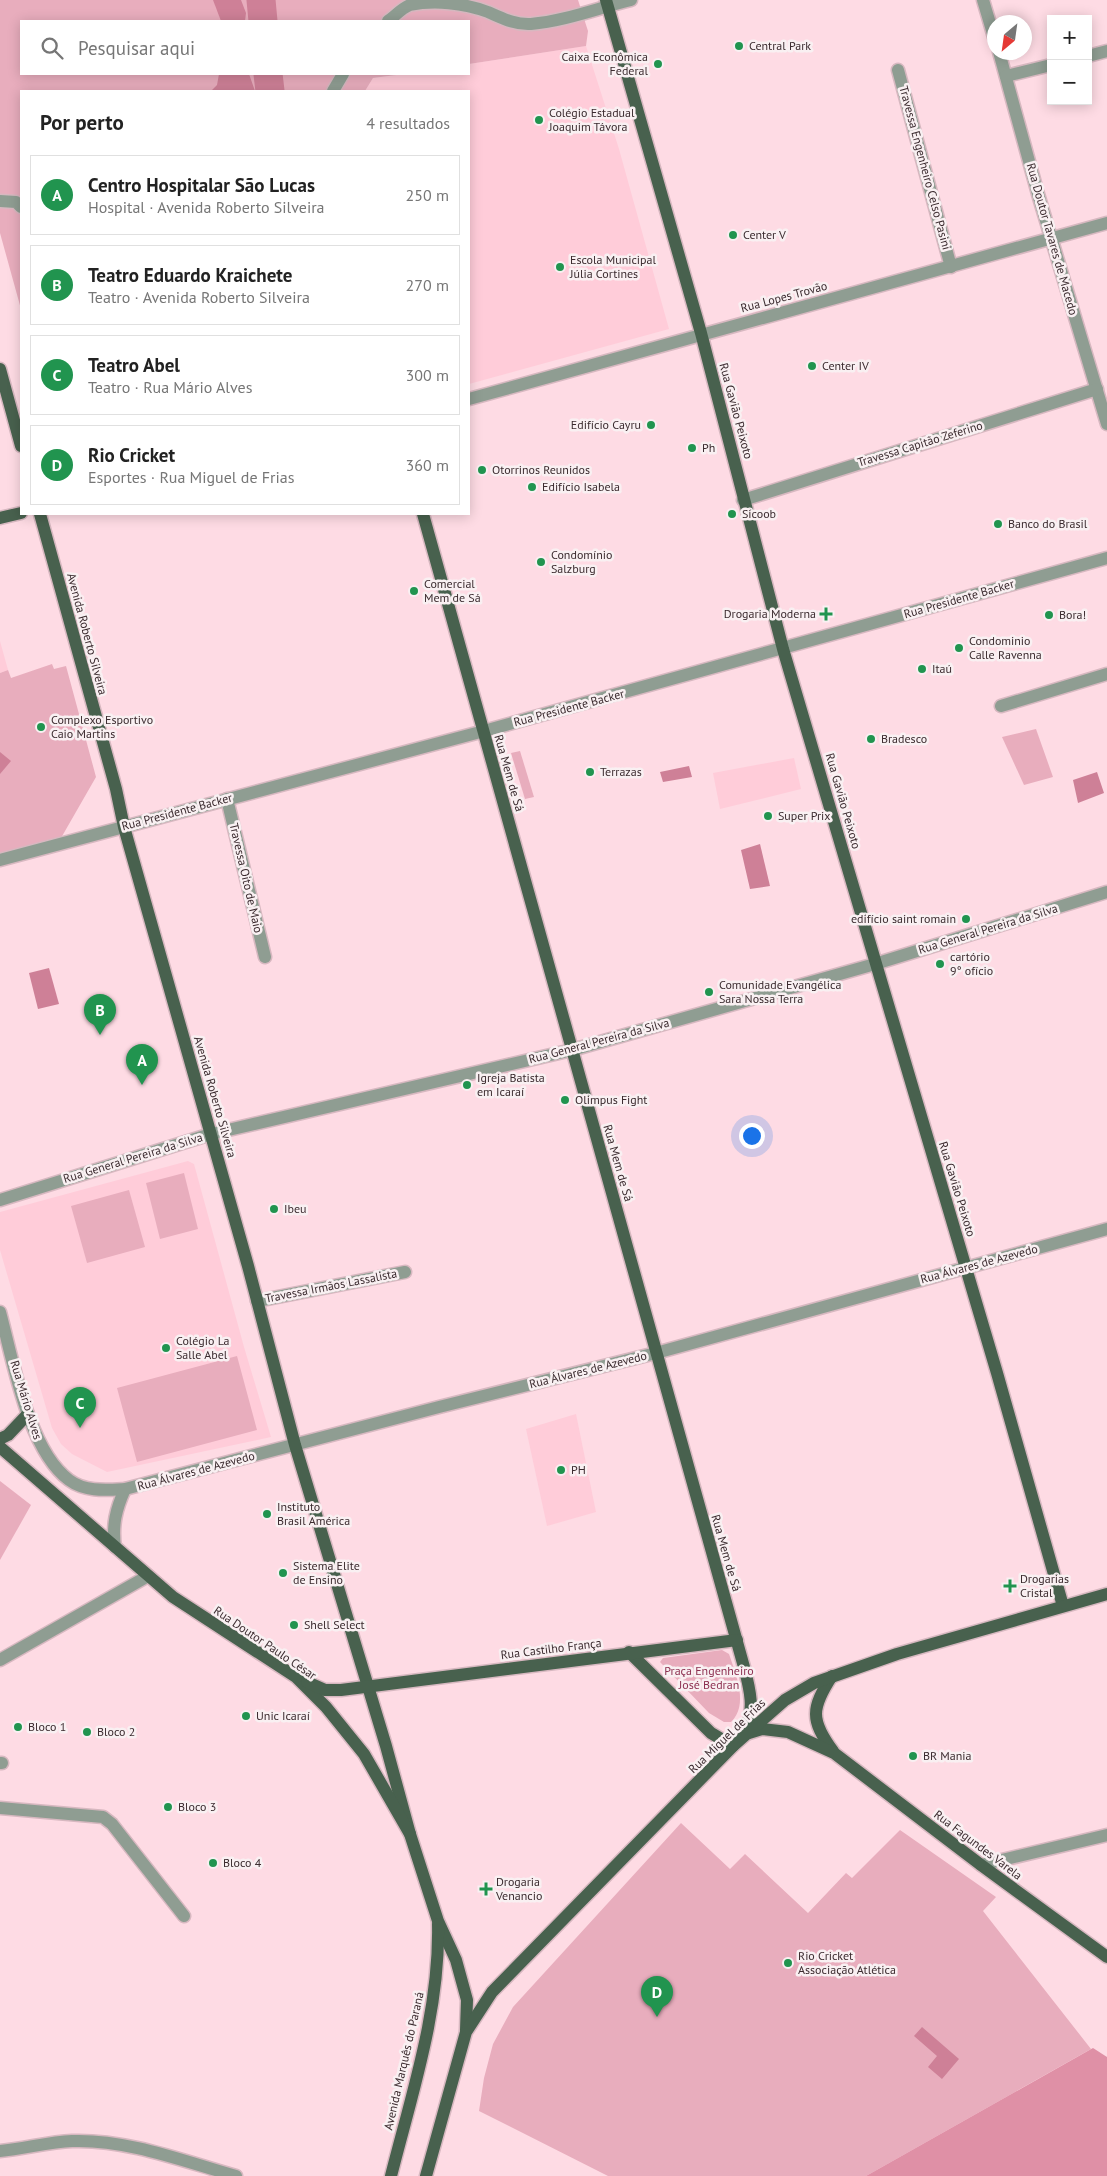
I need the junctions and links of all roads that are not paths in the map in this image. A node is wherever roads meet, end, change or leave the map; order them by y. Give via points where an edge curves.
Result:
1 (631, 0) edge
2 (983, 0) edge
3 (607, 3) edge
4 (987, 15) edge
5 (389, 20) edge
6 (1107, 51) edge
7 (1092, 55) edge
8 (1001, 60) edge
9 (1047, 66) edge
10 (898, 70) dead end
11 (342, 75) edge
12 (1006, 76) junction
13 (334, 90) edge
14 (0, 201) edge
15 (20, 206) edge
16 (1107, 222) edge
17 (1051, 238) junction
18 (951, 267) junction
19 (701, 333) junction
20 (0, 369) edge
21 (1097, 389) junction
22 (470, 399) edge
23 (1107, 424) edge
24 (20, 442) edge
25 (743, 500) junction
26 (20, 513) edge
27 (40, 515) edge
28 (423, 515) edge
29 (0, 518) edge
30 (1107, 558) edge
31 (783, 649) junction
32 (1107, 674) edge
33 (1001, 706) dead end
34 (484, 731) junction
35 (227, 799) junction
36 (124, 827) junction
37 (0, 860) edge
38 (1107, 892) edge
39 (265, 957) dead end
40 (875, 964) junction
41 (572, 1050) junction
42 (211, 1134) junction
43 (0, 1200) edge
44 (1107, 1229) edge
45 (966, 1267) junction
46 (406, 1272) dead end
47 (258, 1301) junction
48 (0, 1312) edge
49 (656, 1353) junction
50 (28, 1414) junction
51 (0, 1440) edge
52 (295, 1445) junction
53 (0, 1447) edge
54 (125, 1489) junction
55 (115, 1547) junction
56 (148, 1576) junction
57 (1107, 1594) edge
58 (1063, 1606) junction
59 (737, 1640) junction
60 (629, 1652) junction
61 (0, 1660) edge
62 (832, 1676) junction
63 (296, 1677) junction
64 (368, 1686) junction
65 (746, 1733) junction
66 (733, 1746) junction
67 (834, 1753) junction
68 (0, 1808) edge
69 (410, 1834) junction
70 (1107, 1835) edge
71 (980, 1865) junction
72 (184, 1916) dead end
73 (438, 1921) junction
74 (1107, 1957) edge
75 (466, 2032) junction
76 (0, 2151) edge
77 (236, 2176) edge
78 (391, 2176) edge
79 (426, 2176) edge

1 - 3 street
2 - 4 street
3 - 5 street via 582,14 531,24 505,20 473,7 429,1 409,6
3 - 19 main road, Rua Gavião Peixoto
6 - 7 street
8 - 12 street, Rua Doutor Tavares de Macedo
9 - 12 street
10 - 18 street, Travessa Engenheiro Celso Pasini
11 - 13 street
12 - 17 street, Rua Doutor Tavares de Macedo
14 - 15 street via 16,202
16 - 17 street, Rua Lopes Trovão
17 - 18 street, Rua Lopes Trovão
17 - 21 street, Rua Doutor Tavares de Macedo
18 - 19 street, Rua Lopes Trovão
19 - 22 street, Rua Lopes Trovão
19 - 25 main road, Rua Gavião Peixoto
20 - 24 main road
21 - 23 street, Rua Doutor Tavares de Macedo
21 - 25 street, Travessa Capitão Zeferino
25 - 31 main road, Rua Gavião Peixoto
26 - 29 main road
27 - 36 main road, Avenida Roberto Silveira
28 - 34 main road, Rua Mem de Sá
30 - 31 street, Rua Presidente Backer
31 - 34 street, Rua Presidente Backer
31 - 40 main road, Rua Gavião Peixoto
32 - 33 street
34 - 35 street, Rua Presidente Backer
34 - 41 main road, Rua Mem de Sá
35 - 36 street, Rua Presidente Backer
35 - 39 street, Travessa Oito de Maio
36 - 37 street, Rua Presidente Backer
36 - 42 main road, Avenida Roberto Silveira
38 - 40 street, Rua General Pereira da Silva
40 - 41 street, Rua General Pereira da Silva
40 - 45 main road, Rua Gavião Peixoto
41 - 42 street, Rua General Pereira da Silva
41 - 49 main road, Rua Mem de Sá
42 - 43 street, Rua General Pereira da Silva
42 - 47 main road, Avenida Roberto Silveira
44 - 45 street, Rua Álvares de Azevedo
45 - 49 street, Rua Álvares de Azevedo
45 - 58 main road, Rua Gavião Peixoto
46 - 47 street, Travessa Irmãos Lassalista
47 - 52 main road, Avenida Roberto Silveira
48 - 50 street, Rua Mário Alves
49 - 52 street, Rua Álvares de Azevedo
49 - 59 main road, Rua Mem de Sá
50 - 51 main road
50 - 54 street, Rua Mário Alves via 44,1453 70,1481 86,1488
52 - 54 street, Rua Álvares de Azevedo
52 - 64 main road, Avenida Roberto Silveira
53 - 55 main road, Rua Doutor Paulo César
54 - 55 street, Rua Álvares de Azevedo via 115,1515
55 - 56 main road, Rua Doutor Paulo César
56 - 61 street
56 - 63 main road, Rua Doutor Paulo César via 173,1597
57 - 58 main road, Rua Miguel de Frias
58 - 62 main road, Rua Miguel de Frias
59 - 60 main road, Rua Castilho França
59 - 65 main road, Rua Mem de Sá via 752,1702
60 - 64 main road, Rua Castilho França
60 - 66 main road via 711,1733
62 - 65 main road, Rua Miguel de Frias via 801,1689
62 - 67 main road, Rua Fagundes Varela via 817,1700 814,1718
63 - 64 main road, Rua Castilho França via 325,1690
63 - 69 main road, Rua Doutor Paulo César via 326,1707 364,1754
64 - 69 main road, Avenida Roberto Silveira
65 - 66 main road, Rua Miguel de Frias
65 - 67 main road, Rua Fagundes Varela via 762,1729 788,1732
66 - 75 main road, Rua Miguel de Frias via 492,1992
67 - 71 main road, Rua Fagundes Varela
68 - 72 street via 103,1817 112,1824
69 - 73 main road, Rua Doutor Paulo César
70 - 71 street
71 - 74 main road, Rua Fagundes Varela
73 - 75 main road via 456,1960 467,2000
73 - 78 main road, Avenida Marquês do Paraná via 439,1957 429,2021
75 - 79 main road
76 - 77 street via 71,2141 96,2142 157,2154

